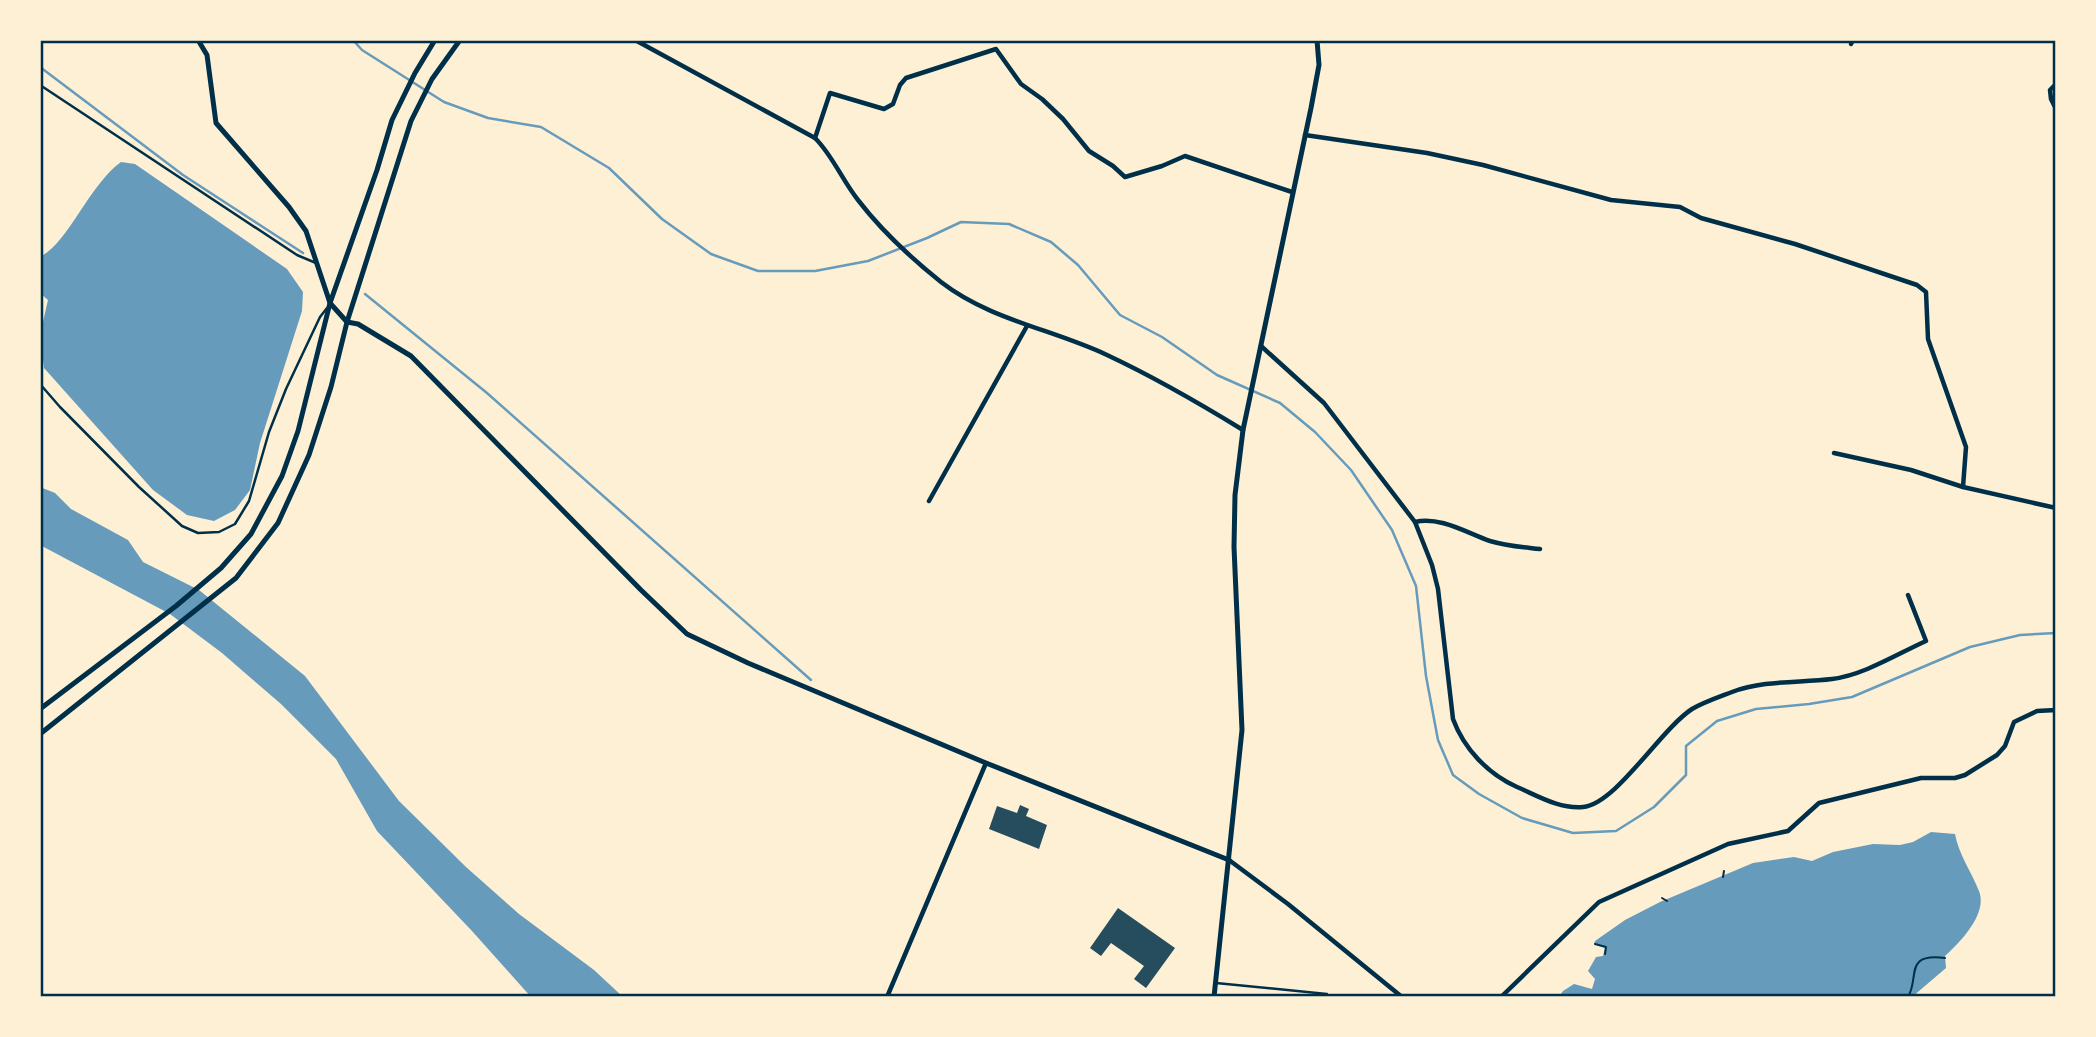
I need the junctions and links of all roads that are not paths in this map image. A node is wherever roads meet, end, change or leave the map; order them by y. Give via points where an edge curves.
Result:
1 (198, 40) edge
2 (435, 40) edge
3 (460, 40) edge
4 (635, 40) edge
5 (1317, 40) edge
6 (2056, 84) edge
7 (40, 85) edge
8 (2056, 108) edge
9 (1305, 135) junction
10 (815, 138) junction
11 (1292, 192) junction
12 (317, 263) junction
13 (330, 303) junction
14 (347, 322) junction
15 (1027, 326) junction
16 (1261, 346) junction
17 (40, 384) edge
18 (1243, 430) junction
19 (1834, 453) dead end
20 (1963, 487) junction
21 (929, 501) dead end
22 (2056, 508) edge
23 (1415, 522) junction
24 (1540, 548) dead end
25 (1908, 595) dead end
26 (40, 709) edge
27 (2056, 710) edge
28 (40, 734) edge
29 (986, 763) junction
30 (1229, 860) junction
31 (1216, 983) junction
32 (1327, 994) dead end
33 (887, 997) edge
34 (1214, 997) edge
35 (1402, 997) edge
36 (1501, 997) edge

1 - 12 street via 207,55 216,123 295,215
2 - 13 street via 397,110
3 - 14 street via 411,119
4 - 10 street
5 - 9 street via 1318,65
6 - 8 street via 2050,90
7 - 12 lane via 297,256
9 - 11 street
9 - 20 street via 1427,153 1611,200 1680,207 1702,218 1917,285 1926,292 1928,339 1966,447
10 - 11 street via 830,93 884,109 892,104 906,78 996,49 1021,84 1063,119 1089,151 1125,177 1185,156
10 - 15 street via 881,228 941,282
11 - 16 street
12 - 13 street
13 - 14 street
13 - 17 lane via 286,389 249,500 235,524 219,532 198,533 182,526
13 - 26 street via 298,431 282,476 251,534 221,568
14 - 28 street via 309,455 278,523 236,578
14 - 29 street via 411,356 687,634
15 - 18 street via 1107,355
15 - 21 street
16 - 18 street
16 - 23 street via 1324,403
18 - 30 street via 1234,547 1242,730
19 - 20 street
20 - 22 street
23 - 24 street via 1424,519 1508,545
23 - 25 street via 1438,589 1458,733 1494,775 1565,806 1600,803 1692,709 1752,687 1834,679 1926,641
27 - 36 street via 2038,711 2014,722 1997,755 1965,775 1921,778 1819,803 1788,831 1728,845 1599,902
29 - 30 street
29 - 33 street
30 - 31 street
30 - 35 street
31 - 32 lane
31 - 34 street

